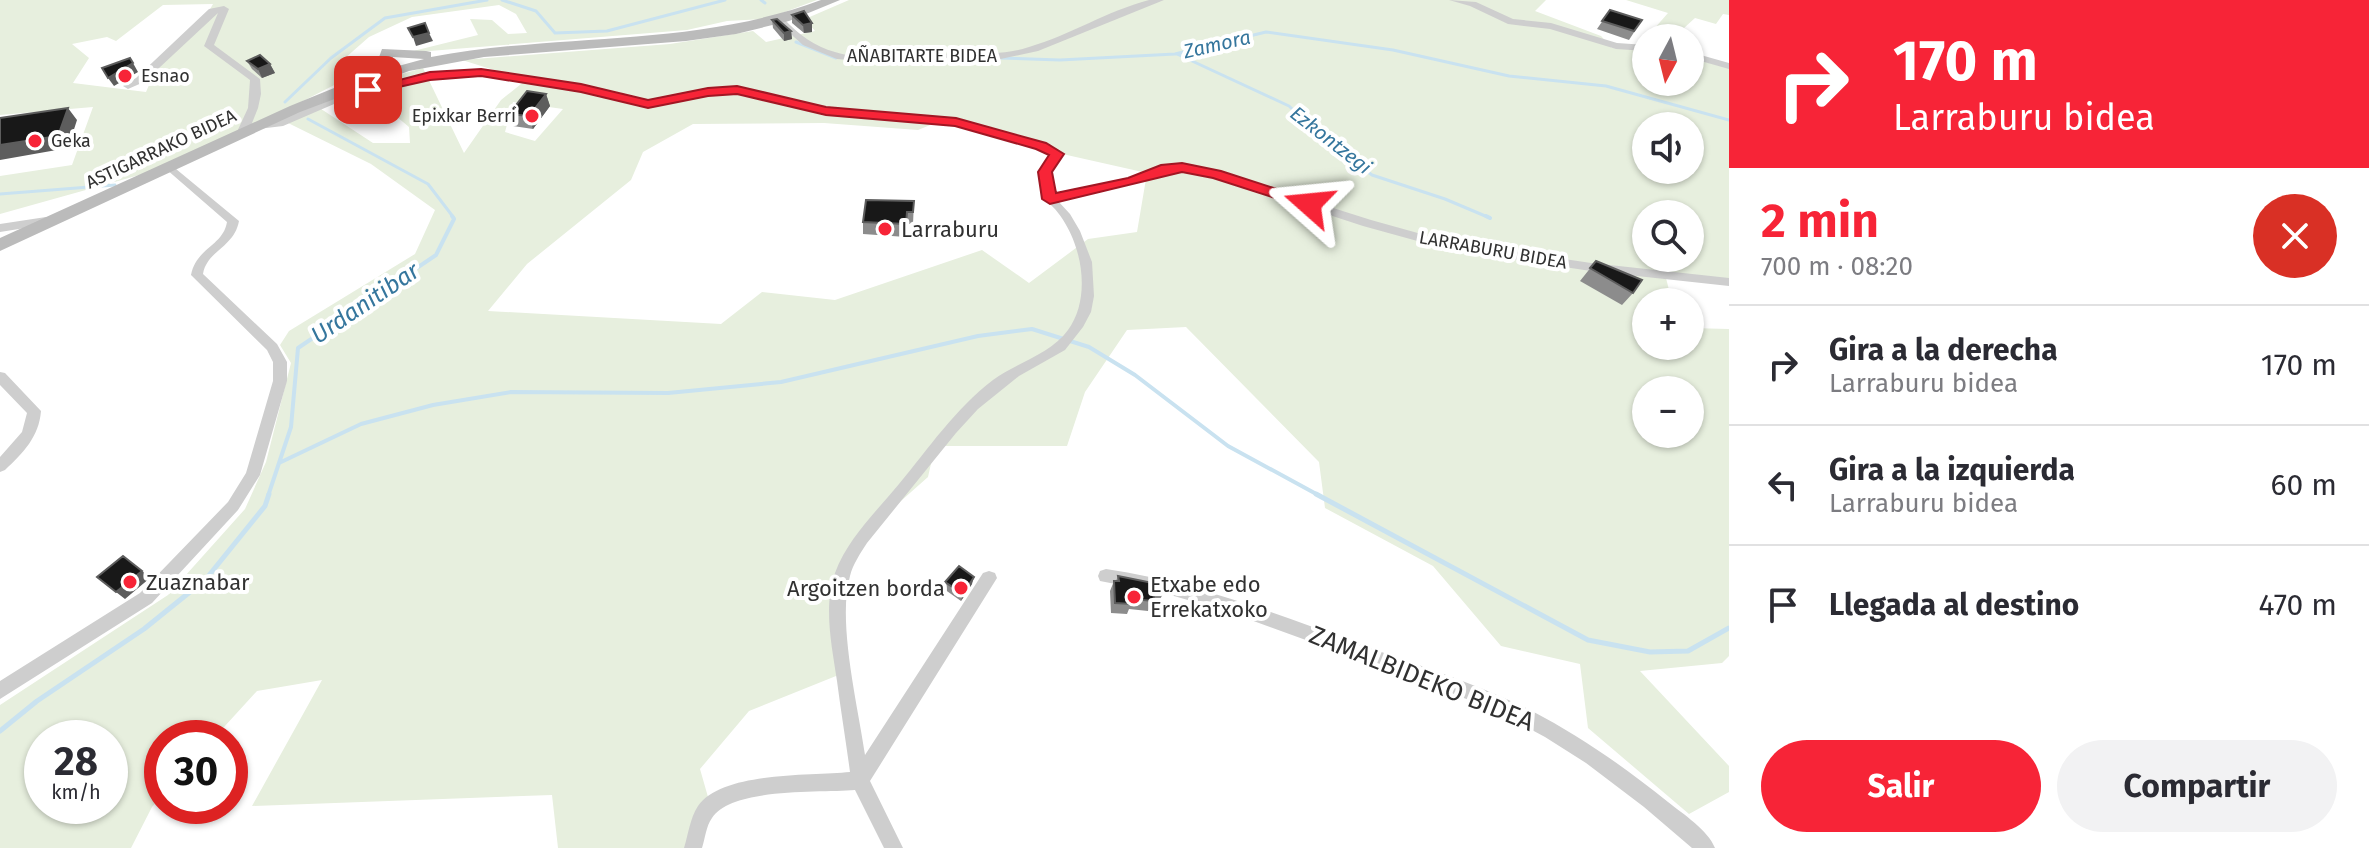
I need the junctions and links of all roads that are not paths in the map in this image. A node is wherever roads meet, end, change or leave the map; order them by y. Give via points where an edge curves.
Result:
1 (833, 0) edge
2 (1159, 0) edge
3 (1454, 0) edge
4 (781, 21) junction
5 (1632, 47) edge
6 (497, 52) junction
7 (446, 55) junction
8 (1704, 59) edge
9 (396, 63) junction
10 (413, 66) junction
11 (1729, 66) edge
12 (360, 80) junction
13 (128, 86) dead end
14 (330, 96) junction
15 (258, 126) junction
16 (241, 134) junction
17 (170, 167) junction
18 (1055, 204) dead end
19 (2, 237) edge
20 (1729, 282) edge
21 (0, 377) edge
22 (0, 466) edge
23 (1106, 576) dead end
24 (989, 578) dead end
25 (0, 691) edge
26 (860, 780) junction
27 (693, 848) edge
28 (894, 848) edge
29 (1706, 848) edge

1 - 4 main road, ASTIGARRAKO BIDEA
2 - 4 street, AÑABITARTE BIDEA via 1030,50 998,57 839,57 796,36
3 - 5 street via 1511,22 1551,26
4 - 6 main road, ASTIGARRAKO BIDEA via 663,40
6 - 7 main road, ASTIGARRAKO BIDEA
6 - 10 main road, ASTIGARRAKO BIDEA
7 - 9 main road, ASTIGARRAKO BIDEA
7 - 12 main road via 387,52 385,62
8 - 11 street
9 - 10 main road
9 - 12 main road, ASTIGARRAKO BIDEA
10 - 12 main road, ASTIGARRAKO BIDEA
12 - 14 main road, ASTIGARRAKO BIDEA
13 - 16 street via 212,11 224,9 209,46 255,79 257,88
14 - 15 main road, ASTIGARRAKO BIDEA
14 - 15 street, LARRABURU BIDEA via 279,124
14 - 20 street, LARRABURU BIDEA via 430,76 481,73 648,104 708,92 753,92 826,111 956,122 1041,146 1057,154 1045,172 1050,199 1182,167 1450,246
15 - 16 main road, ASTIGARRAKO BIDEA
16 - 17 main road, ASTIGARRAKO BIDEA
17 - 19 main road, ASTIGARRAKO BIDEA
17 - 25 street via 231,217 233,231 204,256 197,266 199,278 272,347 280,362 280,381 248,485 146,598
18 - 26 street via 1072,224 1086,255 1086,299 1079,324 1059,349 1023,366 985,394 944,435 844,569 836,611
21 - 22 street via 34,411 34,426
23 - 29 street, ZAMALBIDEKO BIDEA via 1157,582 1285,624 1498,705 1550,730 1610,770
24 - 26 street
26 - 27 street via 742,791 705,810
26 - 28 street

